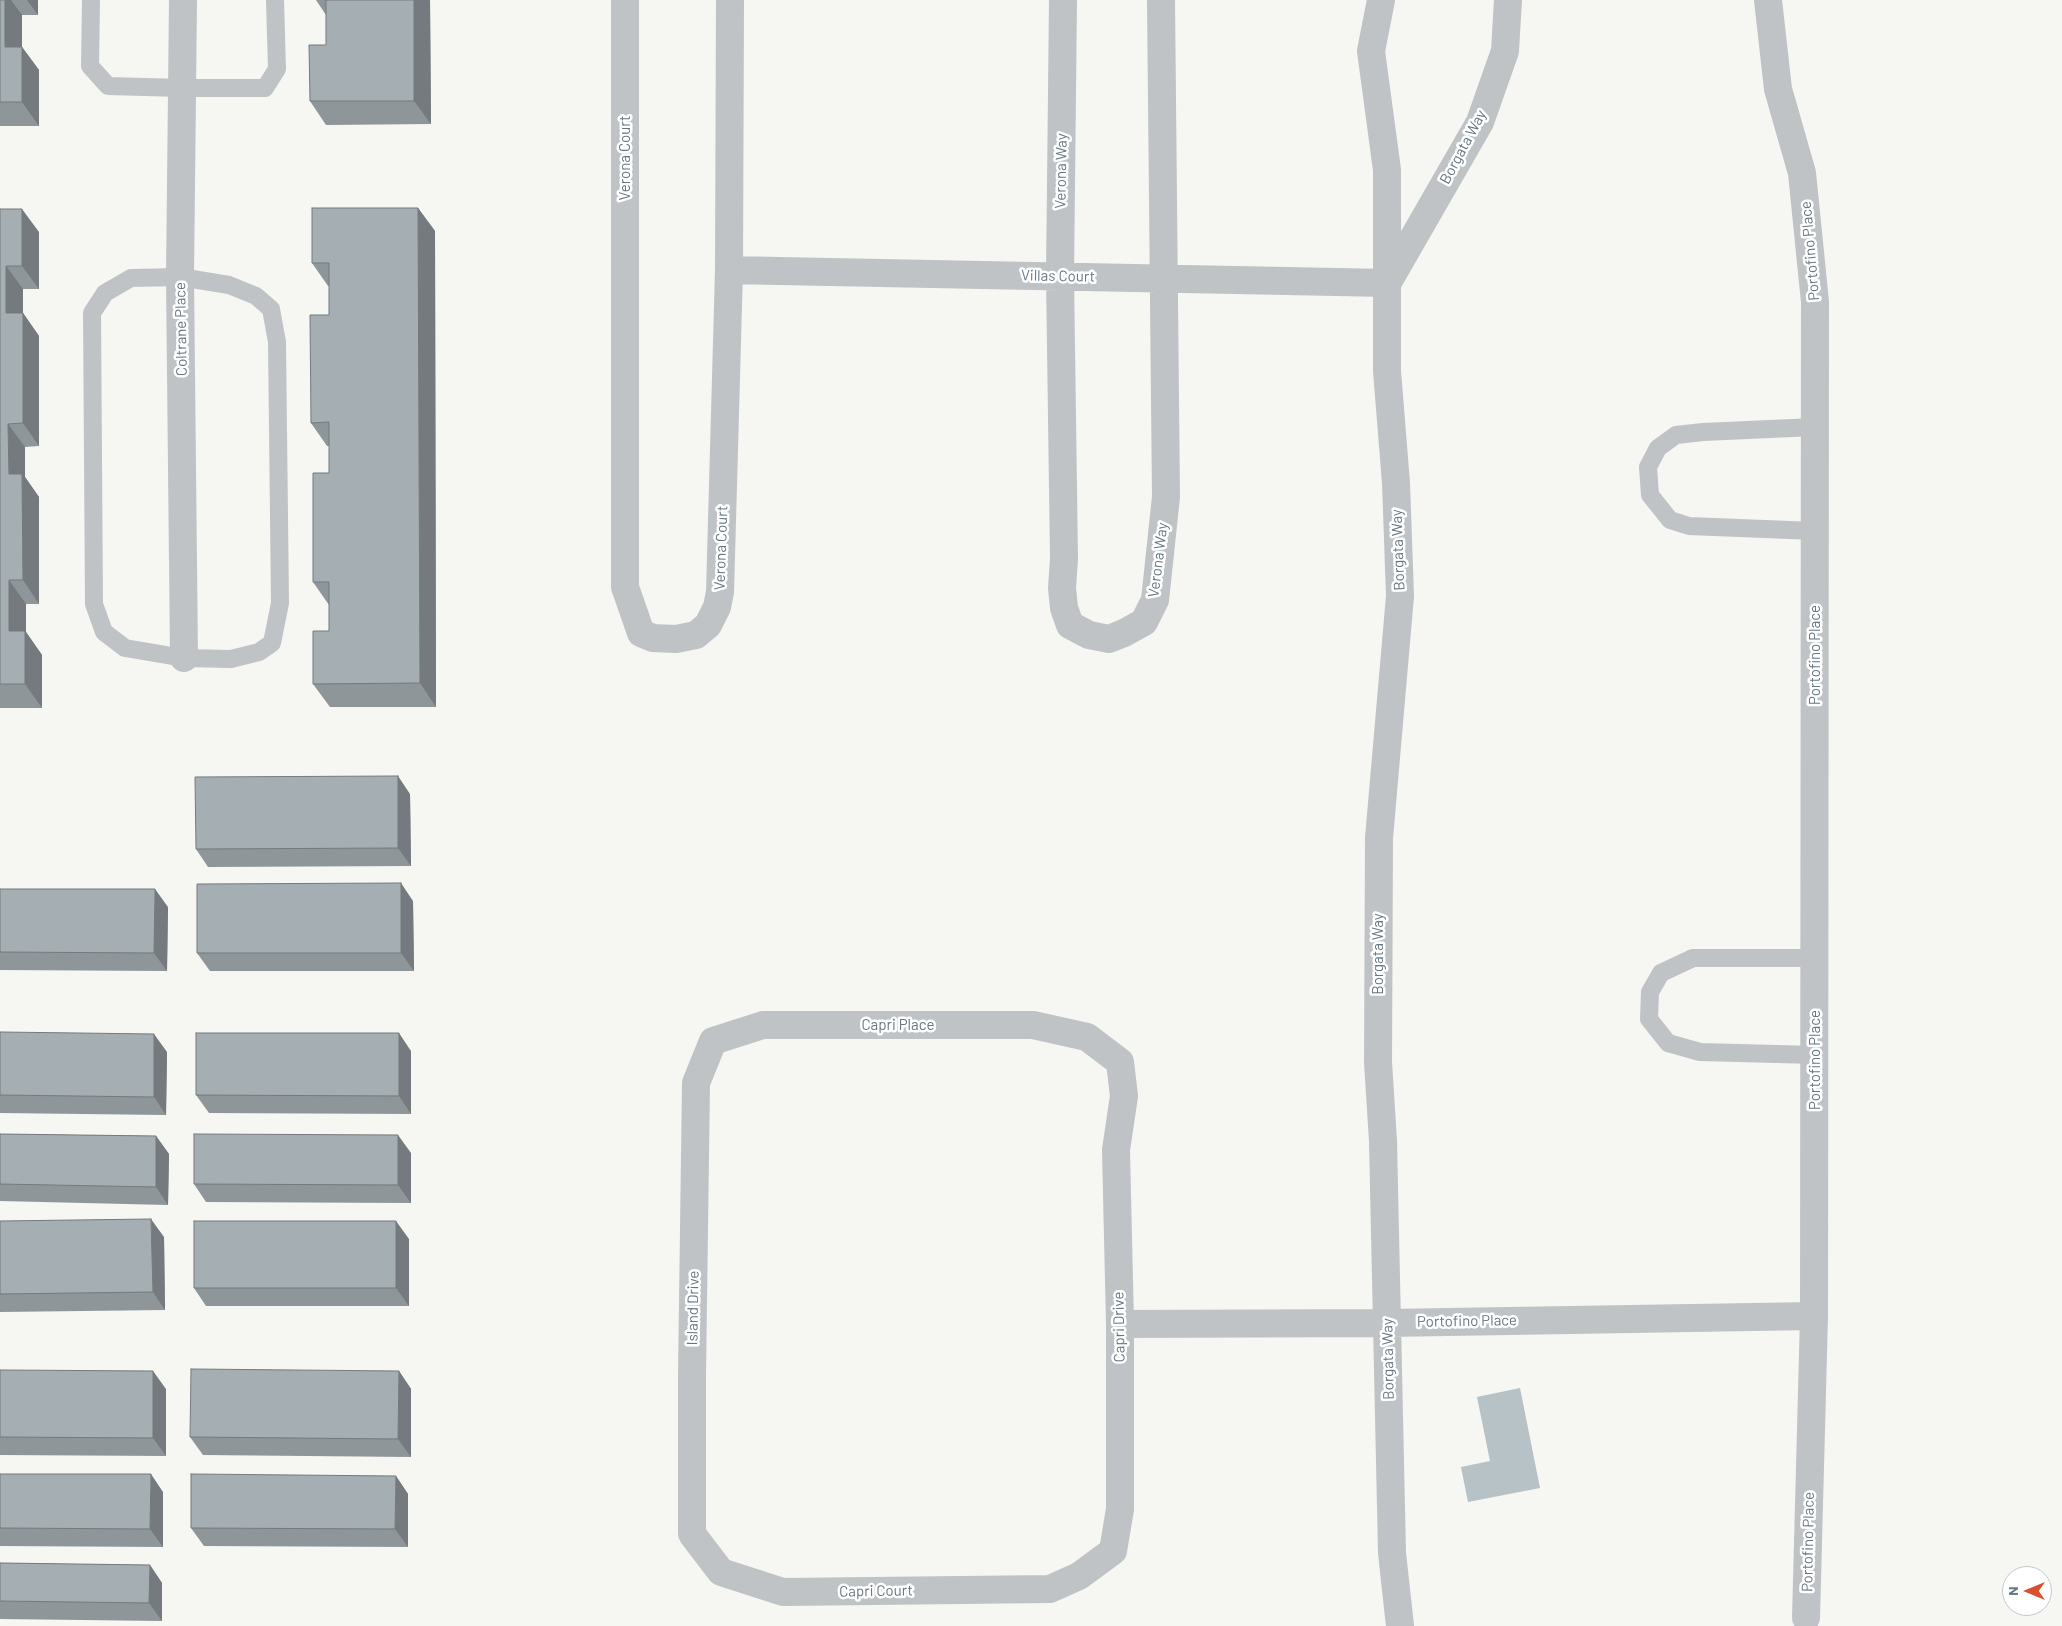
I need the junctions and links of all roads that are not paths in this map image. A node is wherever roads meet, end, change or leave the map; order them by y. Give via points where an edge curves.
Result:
1 (91, 0) edge
2 (183, 0) edge
3 (275, 0) edge
4 (625, 0) edge
5 (730, 0) edge
6 (1063, 0) edge
7 (1161, 0) edge
8 (1380, 0) edge
9 (1508, 0) edge
10 (1768, 0) edge
11 (182, 88) junction
12 (729, 270) junction
13 (1060, 276) junction
14 (180, 277) junction
15 (1163, 278) junction
16 (1387, 283) junction
17 (1815, 428) junction
18 (1815, 531) junction
19 (184, 658) junction
20 (1815, 958) junction
21 (1815, 1055) junction
22 (1120, 1062) joint
23 (696, 1083) joint
24 (1814, 1316) junction
25 (1387, 1323) junction
26 (1120, 1324) junction
27 (692, 1534) joint
28 (1079, 1576) joint
29 (1806, 1618) dead end
30 (1400, 1626) edge

1 - 11 lane via 90,66 108,86
2 - 11 street, Coltrane Place
3 - 11 lane via 277,69 265,88
4 - 12 street, Verona Court via 626,587 641,633 653,638 676,639 696,635 708,625 717,607
5 - 12 street, Verona Court
6 - 13 street, Verona Way
7 - 15 street, Verona Way
8 - 16 street, Borgata Way via 1371,51 1387,170
9 - 16 street, Borgata Way via 1505,51 1480,122
10 - 17 street, Portofino Place via 1778,89 1802,172 1815,302
11 - 14 street, Coltrane Place
12 - 13 street, Villas Court
13 - 15 street, Villas Court
13 - 15 street, Verona Way via 1064,608 1070,625 1089,635 1109,639 1144,622 1155,600 1166,497
14 - 19 street, Coltrane Place
14 - 19 lane via 131,278 105,293 92,313 94,604 104,632 125,648
14 - 19 lane via 229,285 256,296 271,309 277,342 280,603 272,643 259,652 231,659
15 - 16 street, Villas Court
16 - 25 street, Borgata Way via 1387,371 1400,596 1379,838 1378,1062
17 - 18 street, Portofino Place
17 - 18 lane via 1676,435 1658,448 1648,467 1650,495 1670,520 1689,526
18 - 20 street, Portofino Place
20 - 21 street, Portofino Place
20 - 21 lane via 1693,958 1661,972 1650,992 1649,1019 1668,1043 1700,1052
21 - 24 street, Portofino Place
22 - 23 street, Capri Place via 1088,1037 1033,1025 763,1025 713,1041
22 - 26 street, Capri Drive via 1124,1096 1116,1150
23 - 27 street, Island Drive
24 - 25 street, Portofino Place
24 - 29 street, Portofino Place
25 - 26 street, Portofino Place
25 - 30 street, Borgata Way via 1392,1552
26 - 28 street, Capri Drive via 1120,1509 1112,1551
27 - 28 street, Capri Court via 721,1572 783,1592 1050,1588

